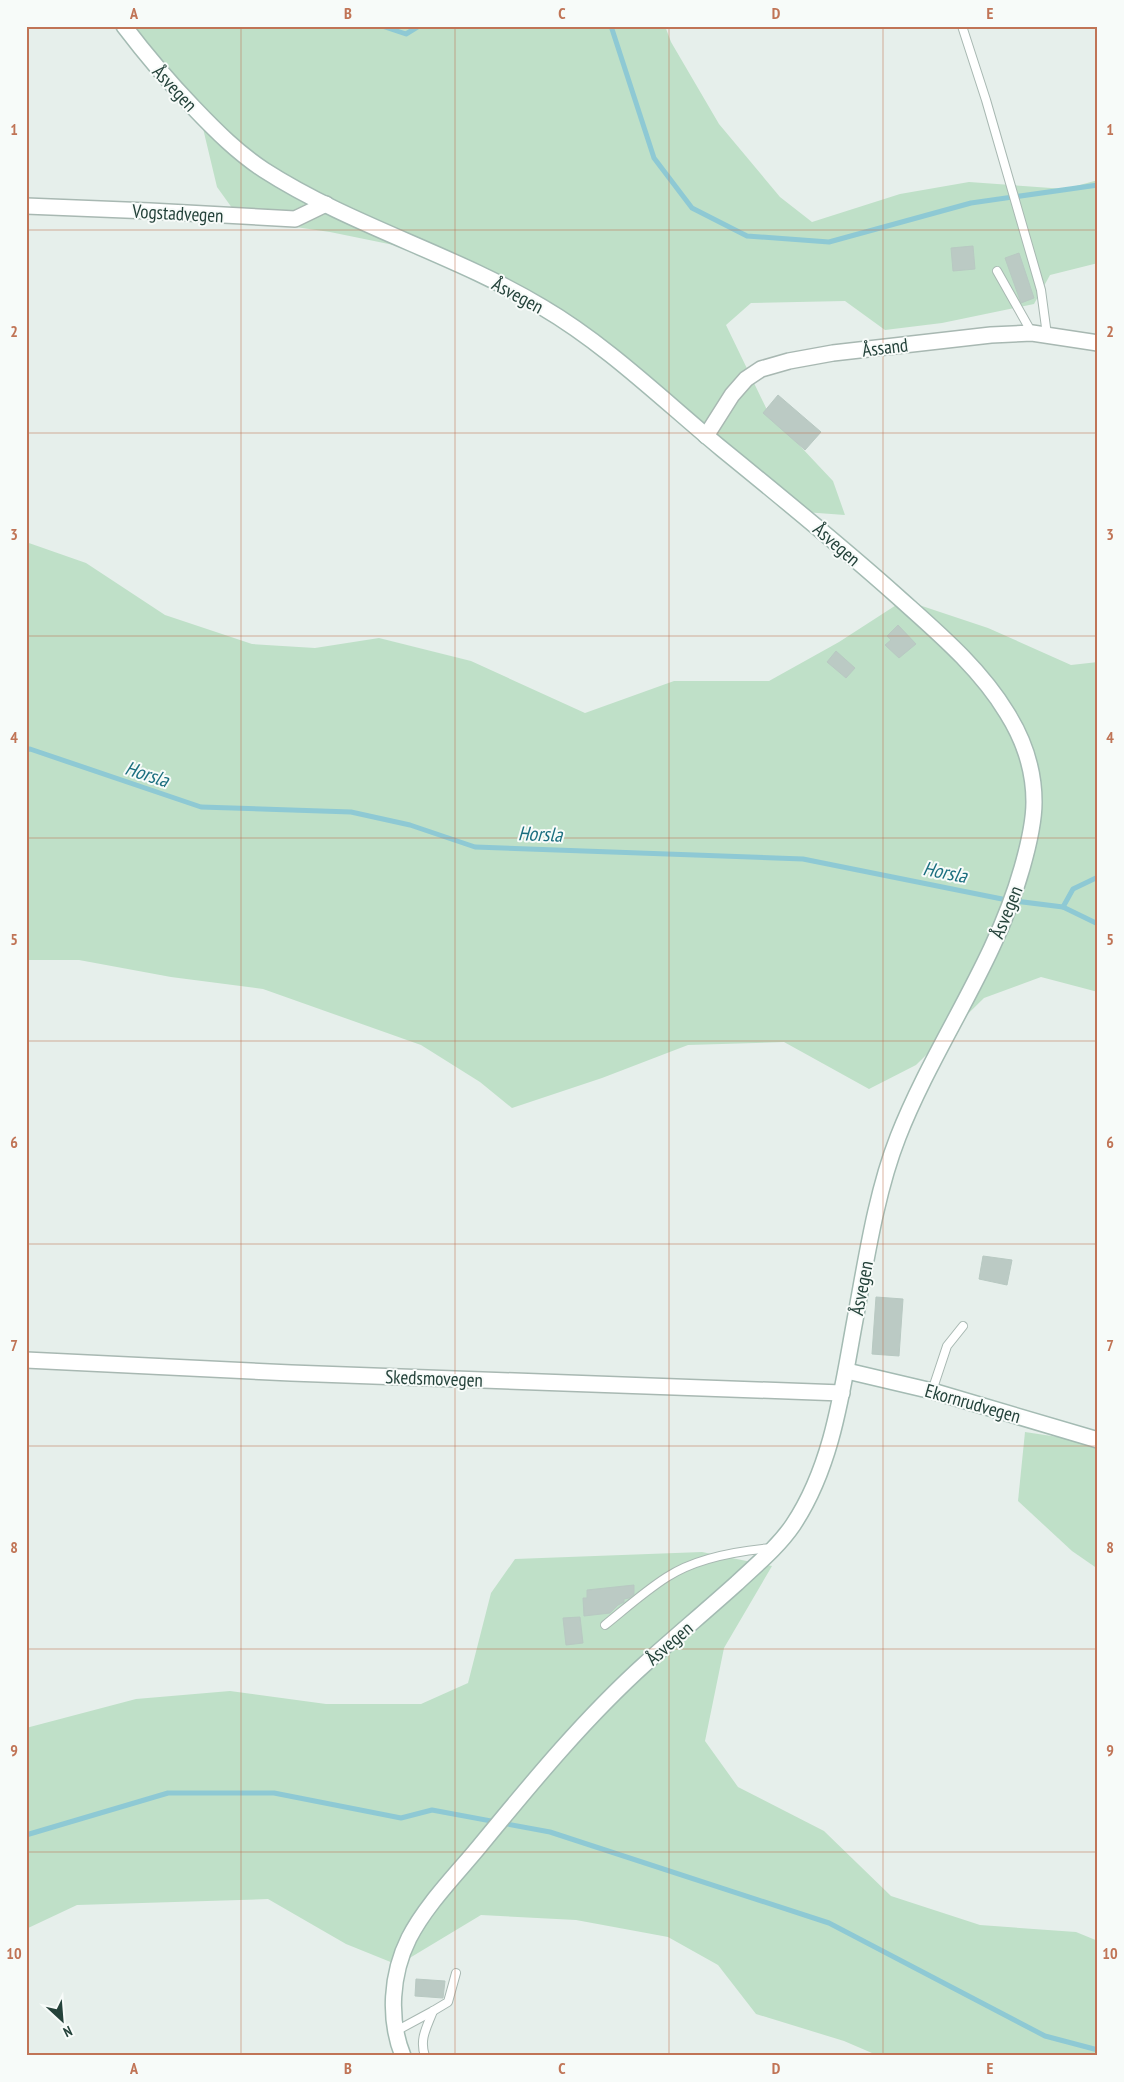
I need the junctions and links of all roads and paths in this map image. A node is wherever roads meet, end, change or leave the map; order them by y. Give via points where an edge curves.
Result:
1 (124, 26) edge
2 (962, 26) edge
3 (326, 204) junction
4 (26, 206) edge
5 (997, 271) dead end
6 (1040, 334) junction
7 (1098, 343) edge
8 (706, 436) junction
9 (963, 1326) dead end
10 (26, 1360) edge
11 (847, 1371) junction
12 (932, 1391) junction
13 (842, 1393) junction
14 (1098, 1440) edge
15 (773, 1548) junction
16 (605, 1625) dead end
17 (456, 1973) dead end
18 (433, 2011) junction
19 (396, 2031) junction
20 (403, 2056) edge
21 (425, 2056) edge

1 - 3 main road, Åsvegen via 154,66 226,141 263,170
2 - 6 lane via 1041,290
3 - 4 main road, Vogstadvegen via 295,219
3 - 8 main road, Åsvegen via 499,284 543,308 582,333
5 - 6 lane
6 - 7 main road, Åssand
6 - 8 main road, Åssand via 963,338 833,353 761,369 746,379 732,395
8 - 11 main road, Åsvegen via 813,522 947,640 1008,714 1030,761 1035,805 1018,881 994,942 950,1025 898,1137 881,1191
9 - 12 lane via 947,1346
10 - 13 main road, Skedsmovegen
11 - 12 main road, Ekornrudvegen
11 - 13 main road, Åsvegen
12 - 14 main road, Ekornrudvegen
13 - 15 main road, Åsvegen via 822,1464 806,1503 788,1533
15 - 16 lane via 749,1550 690,1564 668,1576
15 - 19 main road, Åsvegen via 612,1696 541,1772 423,1915 406,1942 396,1974 393,2006
17 - 18 lane via 448,2002
18 - 19 lane
18 - 21 lane via 422,2036
19 - 20 main road, Åsvegen

